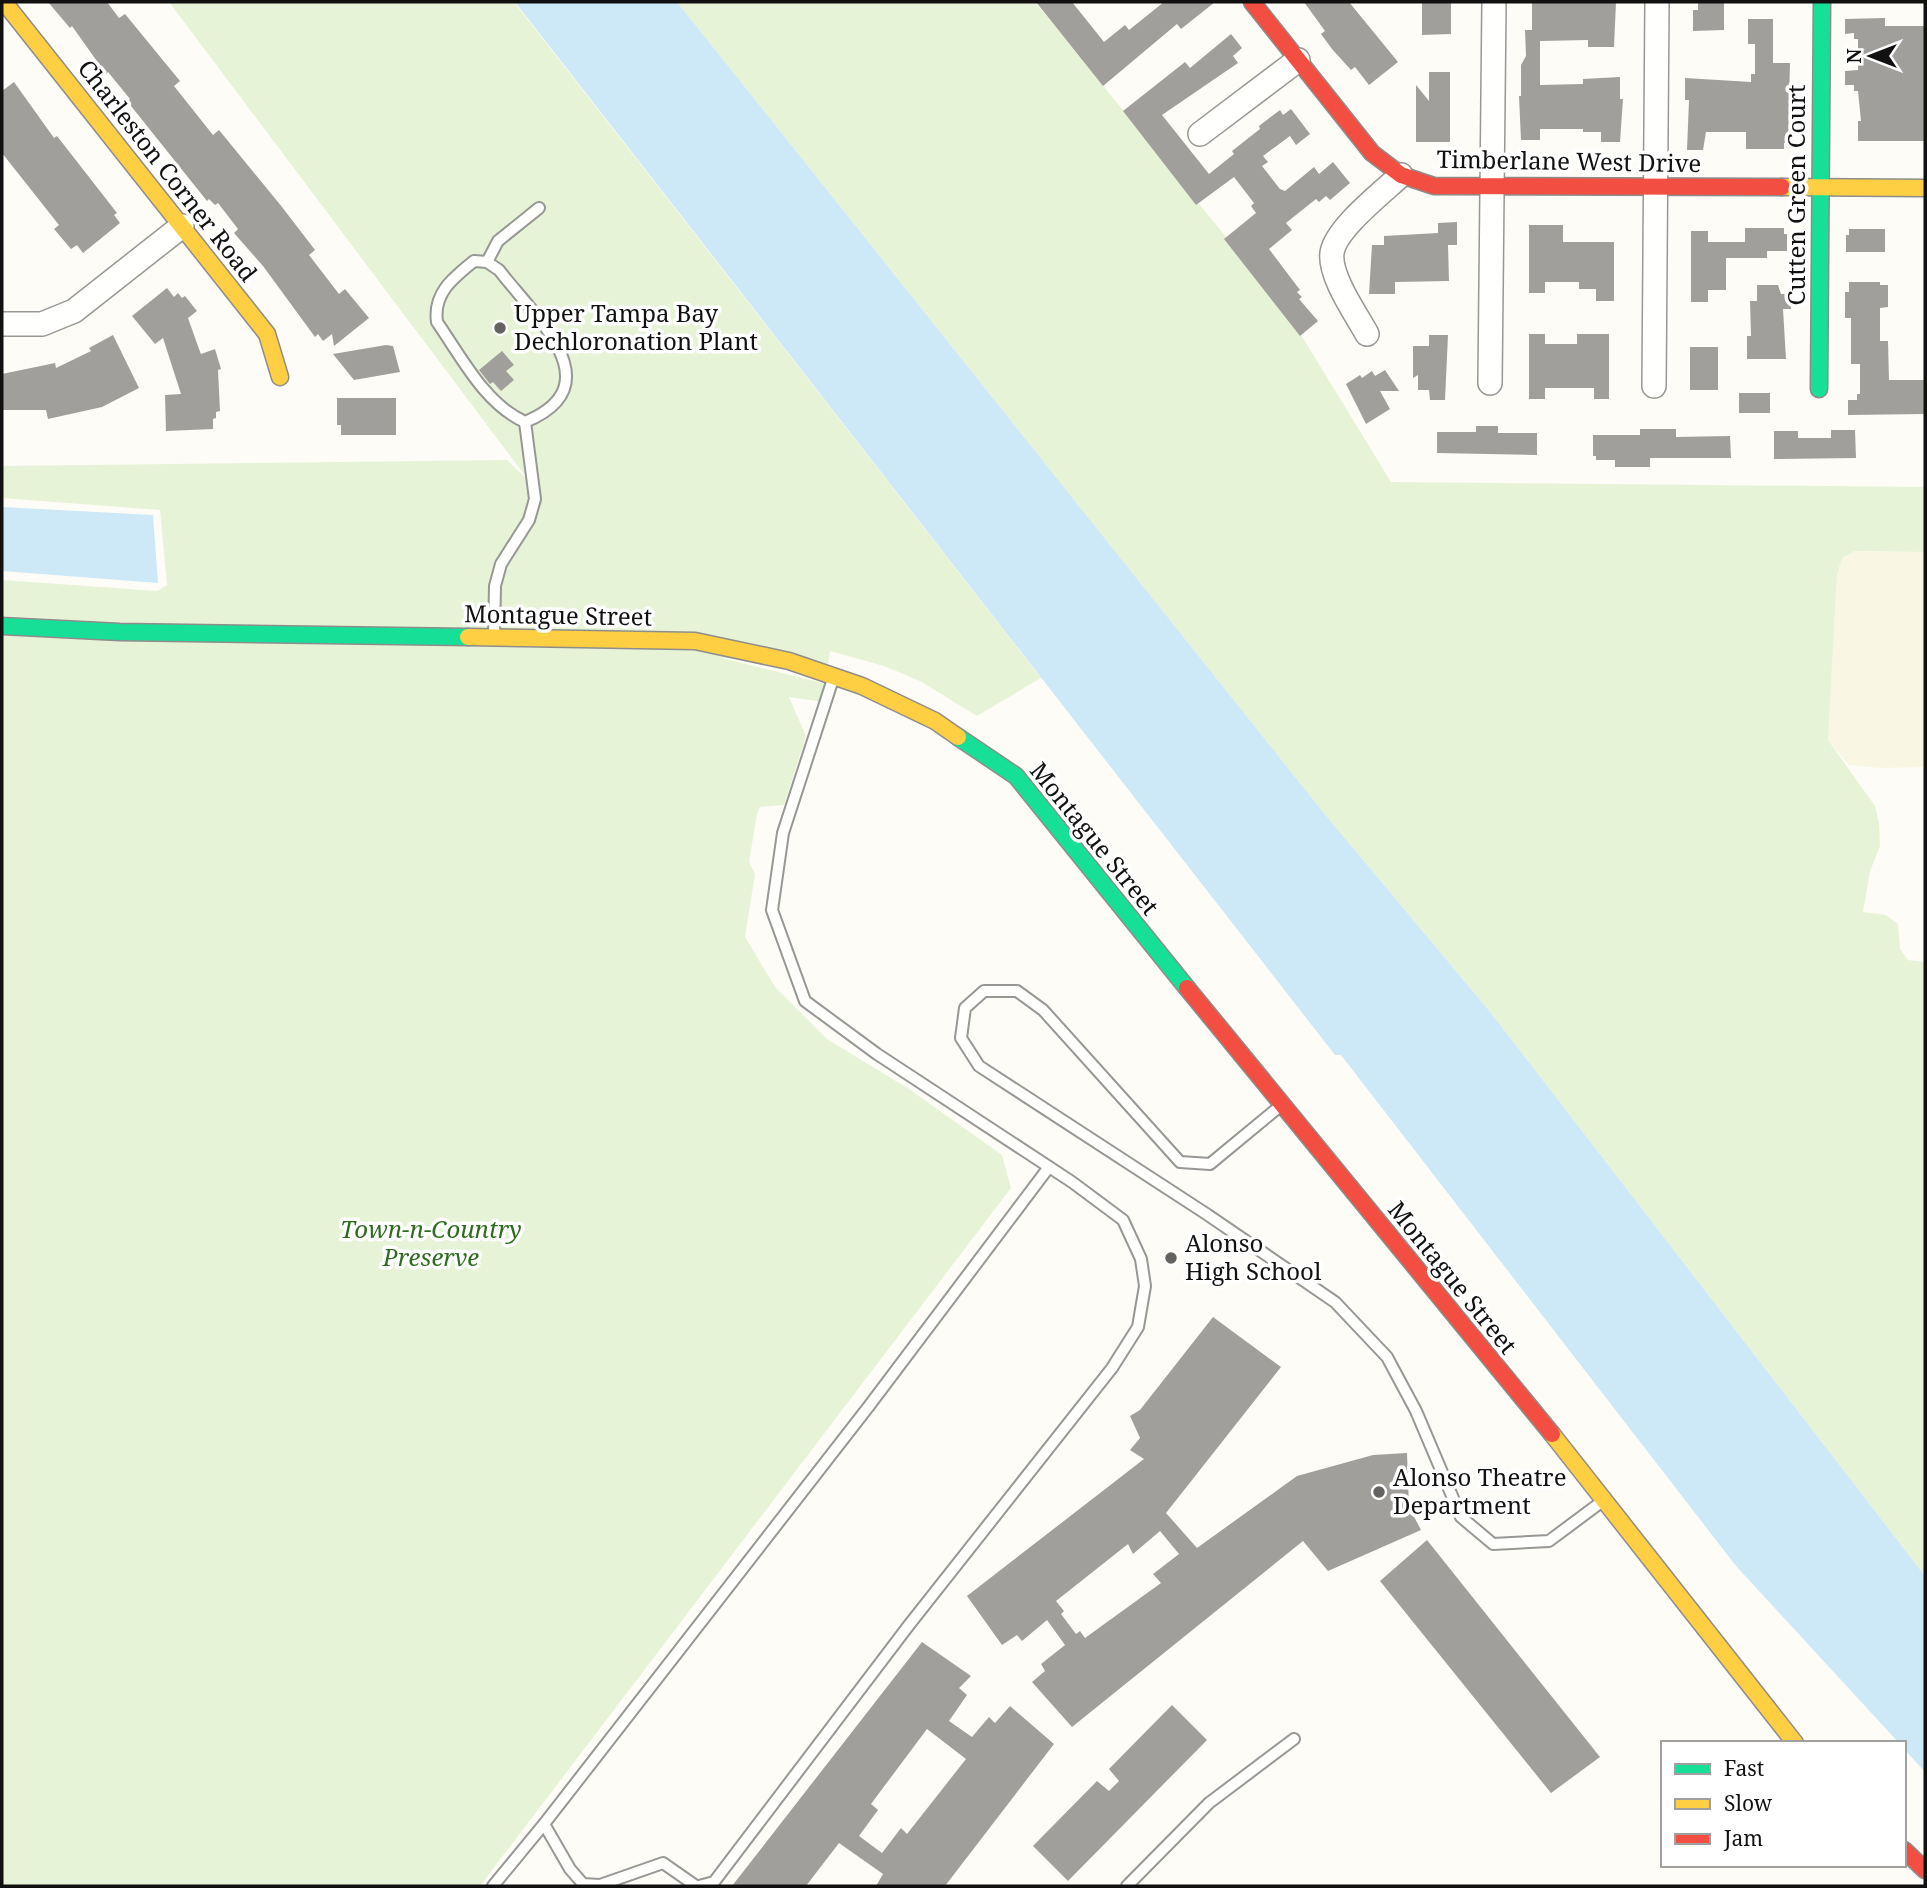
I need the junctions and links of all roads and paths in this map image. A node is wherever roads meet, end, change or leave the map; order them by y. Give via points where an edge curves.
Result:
1 (4, 2) edge
2 (1252, 2) edge
3 (1494, 2) edge
4 (1657, 2) edge
5 (1822, 2) edge
6 (1298, 60) junction
7 (1200, 134) dead end
8 (1401, 175) junction
9 (1492, 187) junction
10 (1656, 187) junction
11 (1820, 188) junction
12 (1925, 188) edge
13 (539, 208) dead end
14 (182, 226) junction
15 (486, 262) junction
16 (2, 324) edge
17 (1367, 334) dead end
18 (280, 377) dead end
19 (1490, 383) dead end
20 (1654, 386) dead end
21 (1819, 389) dead end
22 (526, 422) junction
23 (2, 626) edge
24 (494, 638) junction
25 (834, 676) junction
26 (1281, 1105) junction
27 (1049, 1167) junction
28 (1605, 1499) junction
29 (1294, 1739) dead end
30 (1793, 1741) edge
31 (544, 1824) junction
32 (1906, 1852) edge
33 (1925, 1870) edge
34 (493, 1886) edge
35 (698, 1886) edge
36 (1127, 1886) edge

1 - 14 street, Charleston Corner Road
2 - 6 street, Timberlane West Drive
3 - 9 street
4 - 10 street
5 - 11 street, Cutten Green Court
6 - 7 street
6 - 8 street, Timberlane West Drive via 1372,153
8 - 9 street, Timberlane West Drive via 1434,186
8 - 17 street via 1344,230 1332,253 1338,281
9 - 10 street, Timberlane West Drive
9 - 19 street
10 - 11 street, Timberlane West Drive
10 - 20 street
11 - 12 street, Timberlane West Drive
11 - 21 street, Cutten Green Court
13 - 15 lane via 498,240
14 - 16 street via 74,311 42,324
14 - 18 street, Charleston Corner Road via 267,334
15 - 22 lane via 499,270 565,357 567,386 560,400
15 - 22 lane via 474,261 441,293 435,308 437,322 491,399 507,414
22 - 24 lane via 535,499 529,520 501,564 495,586
23 - 24 street, Montague Street
24 - 25 street, Montague Street via 695,641 789,661
25 - 26 street, Montague Street via 935,721 1016,776
25 - 27 lane via 783,833 772,910 805,1000 877,1054
26 - 28 street, Montague Street
26 - 28 lane via 1210,1164 1180,1162 1043,1010 1017,990 985,990 965,1008 961,1038 979,1066 1335,1302 1387,1357 1416,1411 1461,1517 1480,1535 1493,1544 1549,1541
27 - 31 lane
27 - 35 lane via 1123,1220 1142,1259 1145,1286 1138,1327 1112,1368 714,1882
28 - 30 street, Montague Street
29 - 36 lane via 1209,1803
31 - 34 lane
31 - 35 lane via 583,1884 600,1885 663,1863
32 - 33 street

